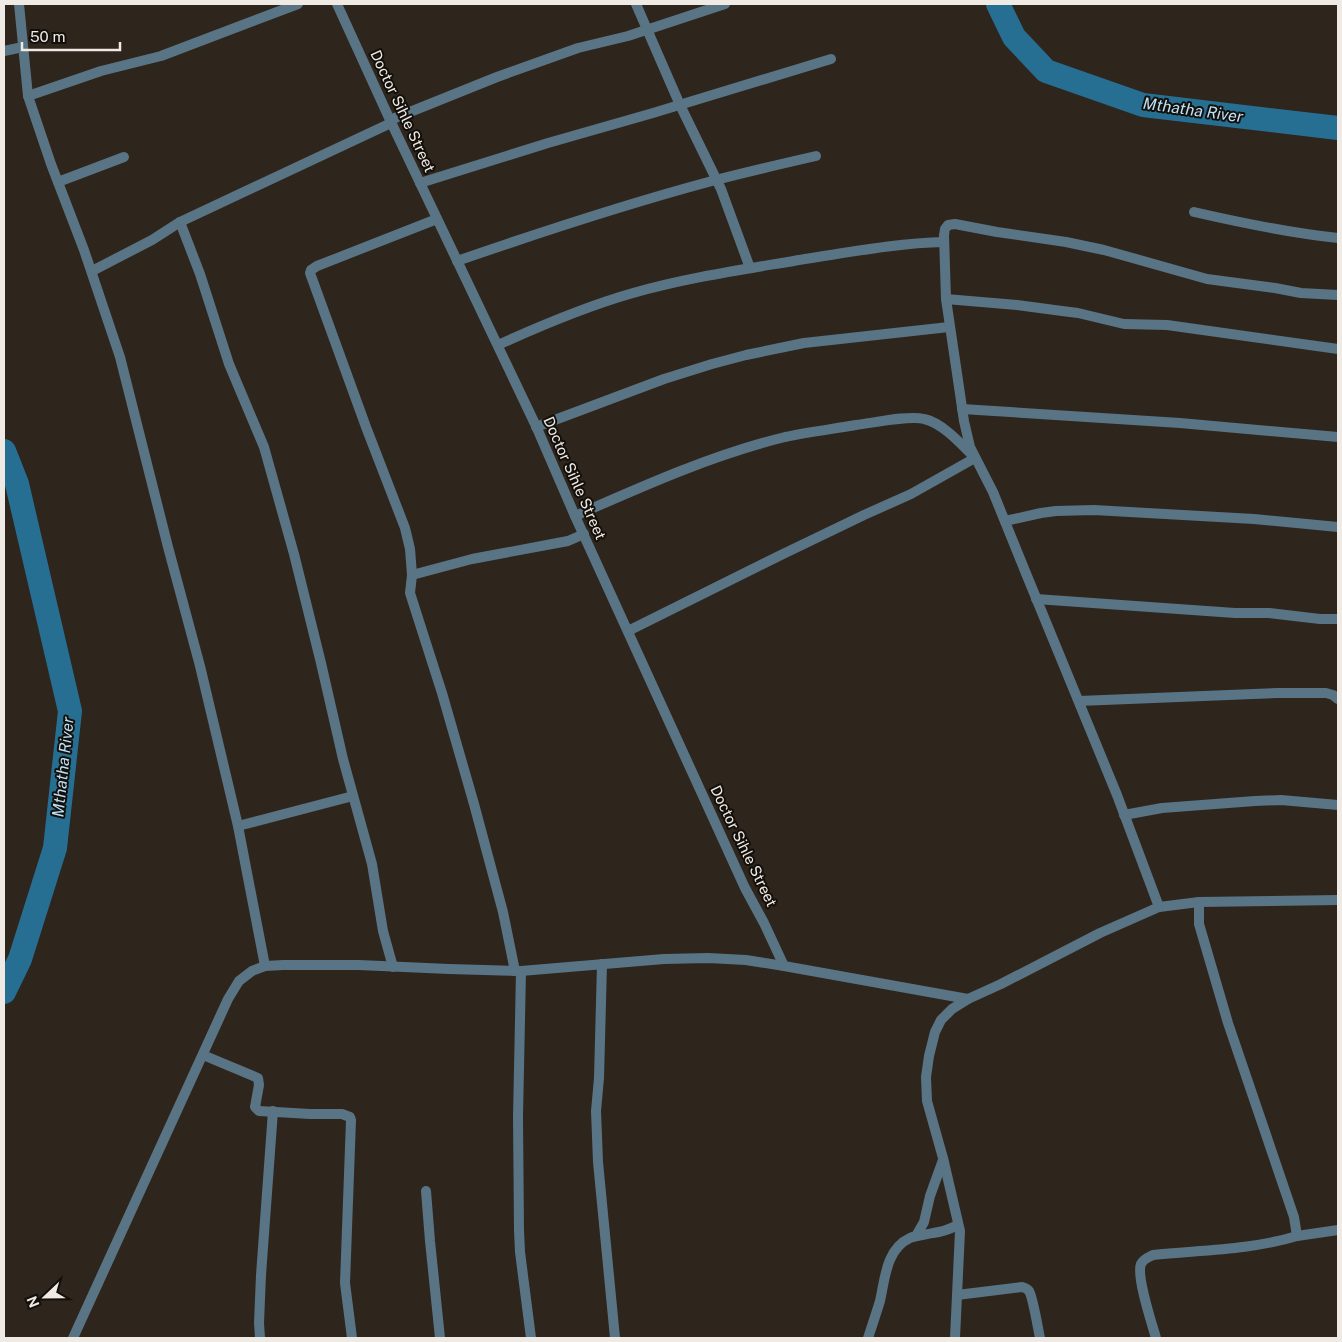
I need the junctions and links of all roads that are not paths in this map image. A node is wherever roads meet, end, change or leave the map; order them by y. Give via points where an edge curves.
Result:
1 (20, 4) edge
2 (298, 4) edge
3 (337, 4) edge
4 (636, 4) edge
5 (725, 4) edge
6 (647, 30) junction
7 (23, 47) junction
8 (4, 51) edge
9 (831, 59) dead end
10 (28, 96) junction
11 (680, 105) junction
12 (391, 121) junction
13 (816, 156) dead end
14 (124, 157) dead end
15 (716, 180) junction
16 (58, 182) junction
17 (420, 183) junction
18 (1194, 212) dead end
19 (437, 219) junction
20 (180, 222) junction
21 (1338, 238) edge
22 (944, 242) junction
23 (457, 261) junction
24 (750, 268) junction
25 (92, 271) junction
26 (1338, 295) edge
27 (946, 300) junction
28 (949, 327) junction
29 (498, 344) junction
30 (1338, 349) edge
31 (962, 409) junction
32 (536, 427) junction
33 (1338, 437) edge
34 (975, 458) junction
35 (575, 516) junction
36 (1005, 521) junction
37 (1338, 527) edge
38 (584, 534) junction
39 (412, 575) junction
40 (1036, 599) junction
41 (1338, 620) edge
42 (628, 631) junction
43 (1338, 699) edge
44 (1079, 702) junction
45 (353, 796) junction
46 (1338, 805) edge
47 (1124, 814) junction
48 (238, 826) junction
49 (1338, 900) edge
50 (1199, 902) junction
51 (1159, 907) junction
52 (602, 964) junction
53 (265, 966) junction
54 (784, 966) junction
55 (393, 967) junction
56 (518, 971) junction
57 (968, 999) junction
58 (203, 1055) junction
59 (273, 1111) junction
60 (943, 1158) junction
61 (426, 1191) dead end
62 (958, 1226) junction
63 (1338, 1230) edge
64 (916, 1236) junction
65 (1297, 1236) junction
66 (958, 1295) junction
67 (75, 1338) edge
68 (260, 1338) edge
69 (352, 1338) edge
70 (440, 1338) edge
71 (531, 1338) edge
72 (615, 1338) edge
73 (868, 1338) edge
74 (956, 1338) edge
75 (1040, 1338) edge
76 (1156, 1338) edge

1 - 7 street
2 - 10 street via 161,56 101,71
3 - 12 street, Doctor Sihle Street
4 - 6 street
5 - 6 street
6 - 11 street
6 - 12 street via 578,48
7 - 8 street
7 - 10 street
9 - 11 street
10 - 16 street
11 - 15 street
11 - 17 street
12 - 17 street, Doctor Sihle Street
12 - 20 street
13 - 15 street
14 - 16 street
15 - 23 street
15 - 24 street
16 - 25 street
17 - 19 street, Doctor Sihle Street
18 - 21 street via 1246,224
19 - 23 street, Doctor Sihle Street
19 - 39 street via 317,266 310,274 405,528
20 - 25 street
20 - 45 street via 226,355 264,447 294,554
22 - 24 street via 873,248
22 - 26 street via 948,225 962,225 1104,250 1208,279 1301,293
22 - 27 street
23 - 29 street, Doctor Sihle Street
24 - 29 street via 633,293
25 - 48 street via 120,357
27 - 28 street
27 - 30 street via 1078,313 1124,324 1167,325
28 - 31 street
28 - 32 street via 804,343 746,355 664,379
29 - 32 street, Doctor Sihle Street
31 - 33 street
31 - 34 street
32 - 35 street, Doctor Sihle Street
34 - 35 street via 939,425 923,418 864,424 787,437 732,452
34 - 36 street
34 - 42 street via 911,494
35 - 38 street, Doctor Sihle Street
36 - 37 street via 1063,510 1094,510
36 - 40 street
38 - 39 street via 568,541 472,559
38 - 42 street, Doctor Sihle Street
39 - 56 street via 410,593 442,693
40 - 41 street
40 - 44 street
42 - 54 street, Doctor Sihle Street via 744,888
43 - 44 street via 1326,693 1277,693
44 - 47 street
45 - 48 street
45 - 55 street via 372,864 383,931
46 - 47 street via 1256,801
47 - 51 street
48 - 53 street
49 - 50 street
50 - 51 street
50 - 65 street via 1199,924 1212,971 1294,1217
51 - 57 street
52 - 54 street via 708,958
52 - 56 street
52 - 72 street via 596,1110
53 - 55 street
53 - 58 street via 239,981
54 - 57 street
55 - 56 street
56 - 71 street via 519,1230
57 - 60 street via 941,1020 929,1056 927,1101
58 - 59 street via 258,1078 255,1107
58 - 67 street
59 - 68 street via 261,1275
59 - 69 street via 342,1114 351,1119 346,1283
60 - 62 street
60 - 64 street via 924,1222
61 - 70 street
62 - 64 street
62 - 66 street
63 - 65 street
64 - 73 street via 900,1245 892,1256
65 - 76 street via 1259,1245 1154,1255 1145,1259 1140,1271
66 - 74 street
66 - 75 street via 1027,1288

